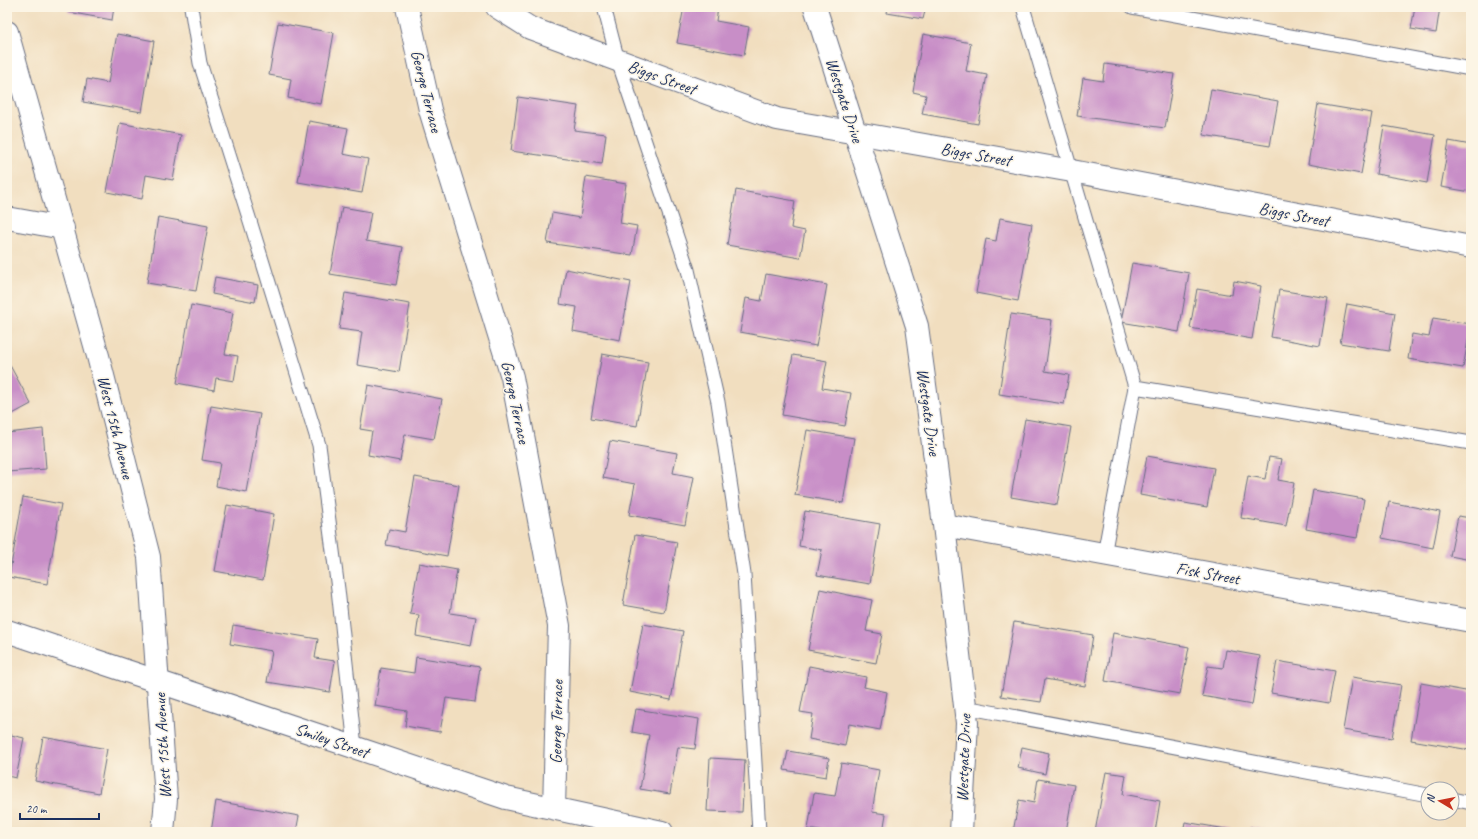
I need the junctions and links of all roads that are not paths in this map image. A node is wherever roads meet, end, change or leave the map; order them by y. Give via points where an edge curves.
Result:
1 (191, 7) edge
2 (407, 7) edge
3 (497, 7) edge
4 (604, 7) edge
5 (815, 7) edge
6 (1023, 7) edge
7 (1132, 7) edge
8 (7, 32) edge
9 (618, 60) junction
10 (1471, 69) edge
11 (856, 133) junction
12 (1072, 171) junction
13 (7, 218) edge
14 (62, 228) junction
15 (1471, 248) edge
16 (1136, 387) junction
17 (1471, 443) edge
18 (944, 525) junction
19 (1104, 555) junction
20 (1471, 621) edge
21 (7, 630) edge
22 (158, 681) junction
23 (965, 707) junction
24 (356, 747) junction
25 (1420, 793) edge
26 (1460, 801) edge
27 (1471, 803) edge
28 (554, 808) junction
29 (163, 832) edge
30 (662, 832) edge
31 (759, 832) edge
32 (961, 832) edge

1 - 24 lane via 200,63 318,445
2 - 28 street, George Terrace via 430,110 512,377 559,626
3 - 9 street, Biggs Street via 530,28
4 - 9 lane
5 - 11 street, Westgate Drive
6 - 12 lane
7 - 10 lane
8 - 14 street, West 15th Avenue
9 - 11 street, Biggs Street via 777,119
9 - 31 lane via 688,270 718,402 744,574
11 - 12 street, Biggs Street
11 - 18 street, Westgate Drive via 917,326
12 - 15 street, Biggs Street
12 - 16 lane
13 - 14 street
14 - 22 street, West 15th Avenue via 98,356 149,557
16 - 17 lane
16 - 19 lane
18 - 19 street, Fisk Street
18 - 23 street, Westgate Drive
19 - 20 street, Fisk Street
21 - 22 street, Smiley Street
22 - 24 street, Smiley Street
22 - 29 street, West 15th Avenue via 166,799
23 - 25 lane
23 - 32 street, Westgate Drive via 967,723
24 - 28 street, Smiley Street via 506,798
26 - 27 lane
28 - 30 street, Smiley Street

